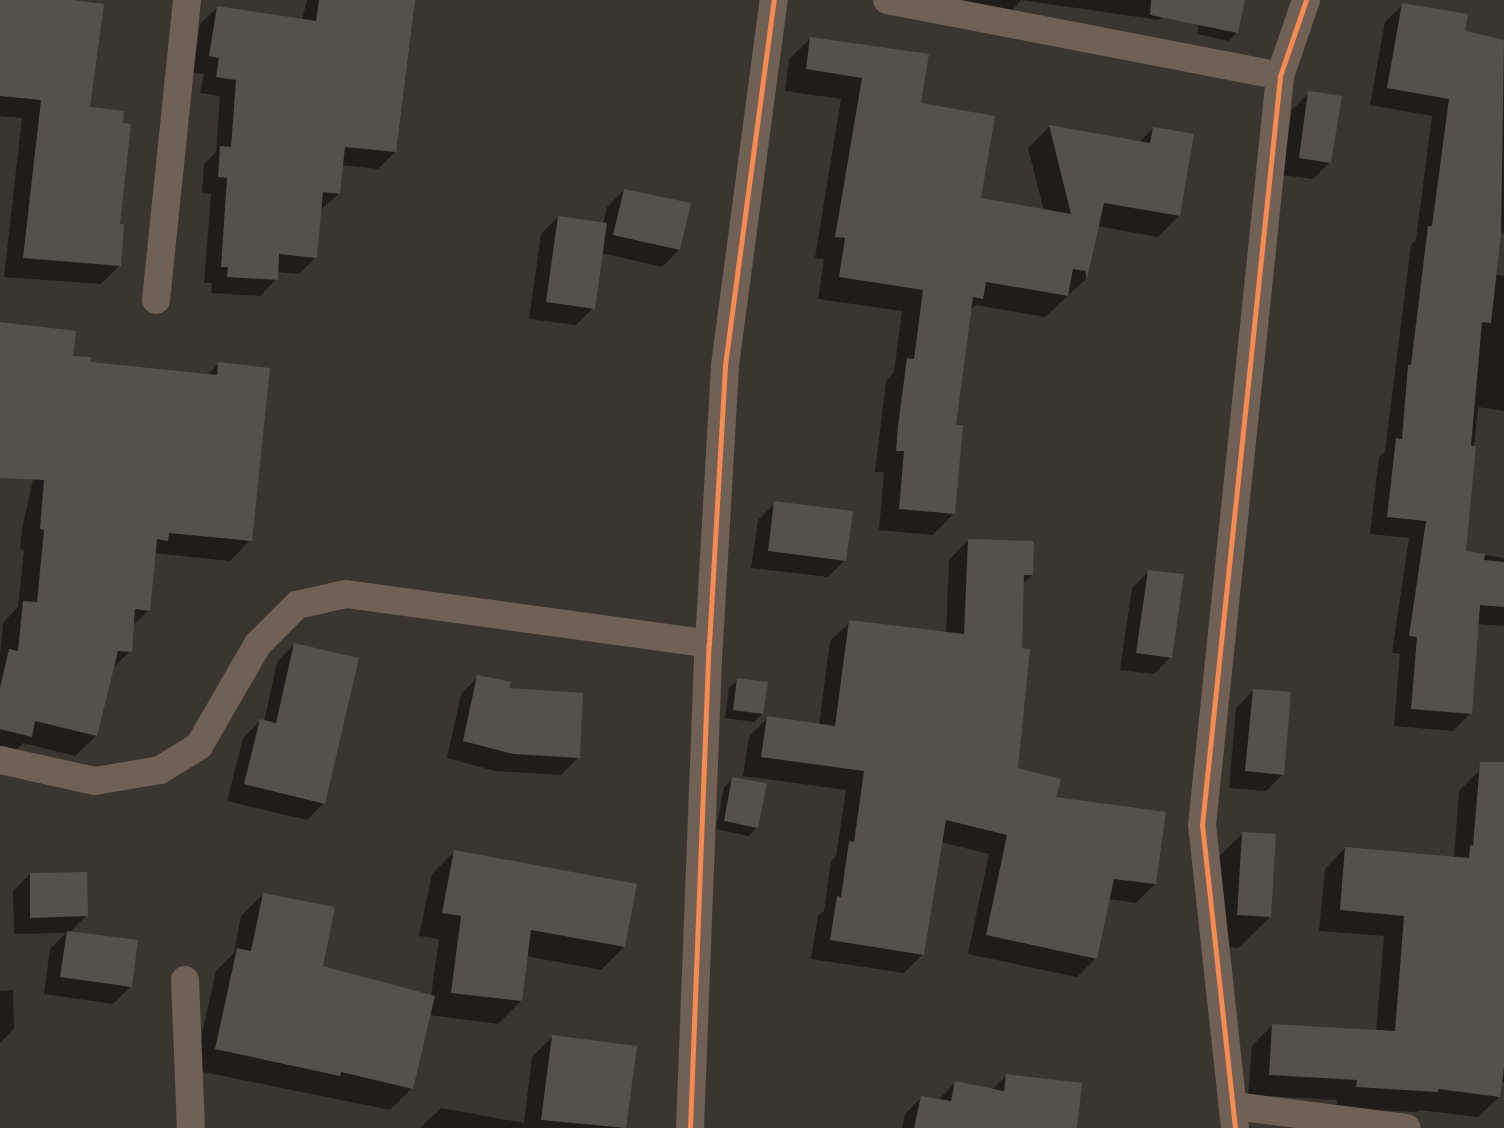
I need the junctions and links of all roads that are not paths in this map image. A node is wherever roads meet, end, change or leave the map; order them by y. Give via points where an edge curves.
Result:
1 (187, 0) edge
2 (774, 0) edge
3 (887, 0) edge
4 (1306, 0) edge
5 (1280, 76) junction
6 (156, 300) dead end
7 (709, 644) junction
8 (0, 760) edge
9 (185, 980) dead end
10 (1235, 1117) edge
11 (191, 1128) edge
12 (690, 1128) edge
13 (1407, 1128) edge

1 - 6 street
2 - 7 street via 725,365
3 - 5 street
4 - 5 street
5 - 10 street via 1202,826
7 - 8 street via 346,594 298,604 258,644 199,746 160,770 95,781
7 - 12 street
9 - 11 street
10 - 13 street

